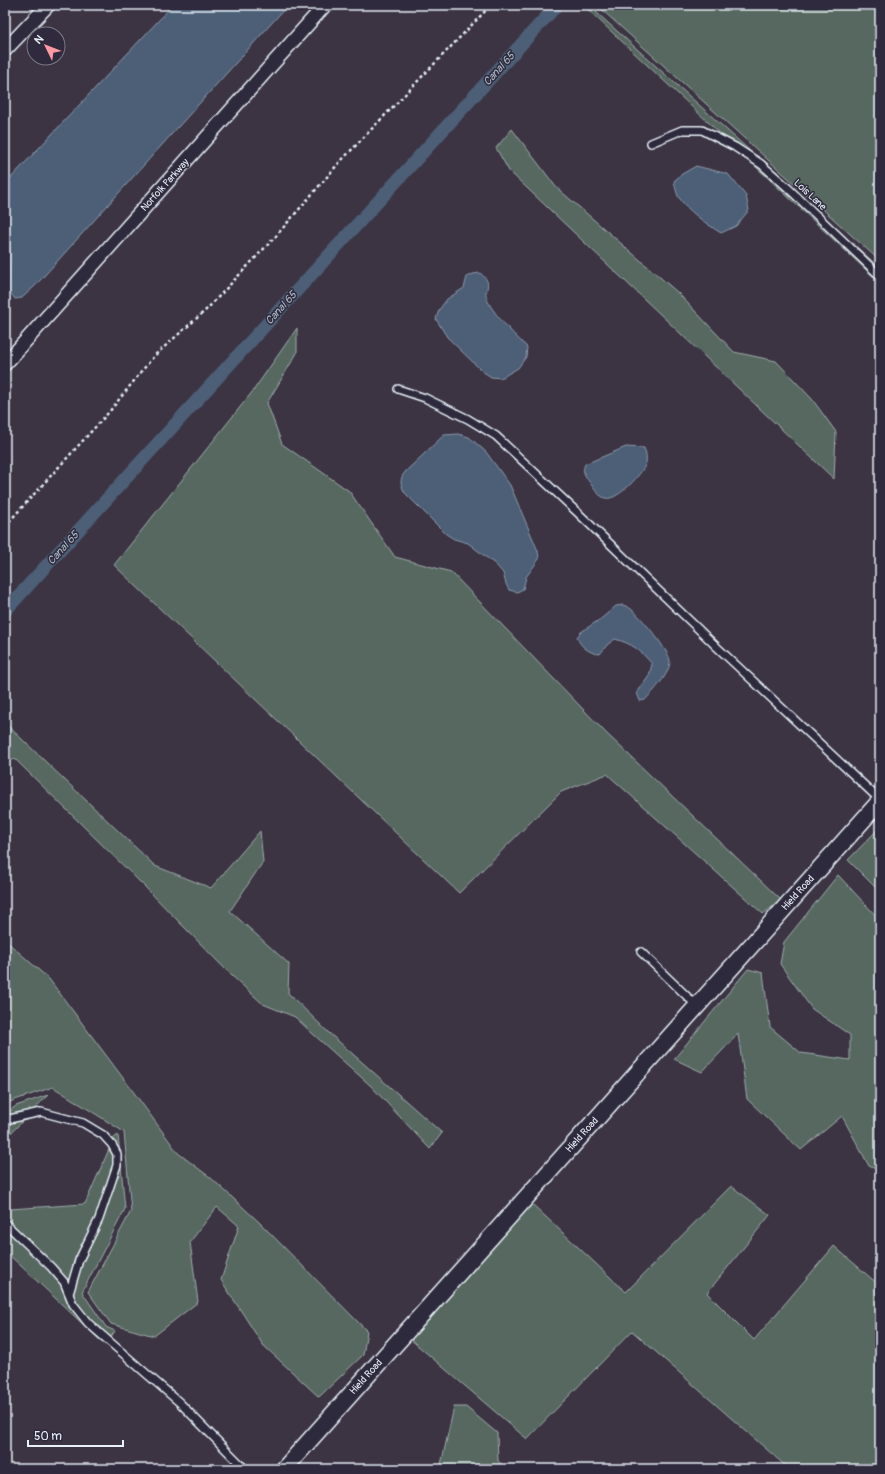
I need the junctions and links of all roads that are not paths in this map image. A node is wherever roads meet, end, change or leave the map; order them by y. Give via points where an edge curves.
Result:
1 (48, 5) edge
2 (325, 5) edge
3 (5, 50) edge
4 (651, 143) dead end
5 (880, 276) edge
6 (5, 364) edge
7 (398, 389) dead end
8 (880, 801) edge
9 (641, 952) dead end
10 (697, 1006) junction
11 (5, 1120) edge
12 (5, 1223) edge
13 (69, 1294) junction
14 (245, 1469) edge
15 (284, 1469) edge

1 - 3 street
2 - 6 street, Norfolk Parkway
4 - 5 lane, Lois Lane via 682,130 702,130 735,146 761,164
7 - 8 lane via 425,398 496,436
8 - 10 street, Hield Road
9 - 10 lane
10 - 15 street, Hield Road
11 - 13 lane via 41,1112 83,1123 103,1135 117,1154 117,1165 105,1200 79,1260
12 - 13 lane via 51,1267 64,1282
13 - 14 lane via 72,1304 88,1323 179,1402

